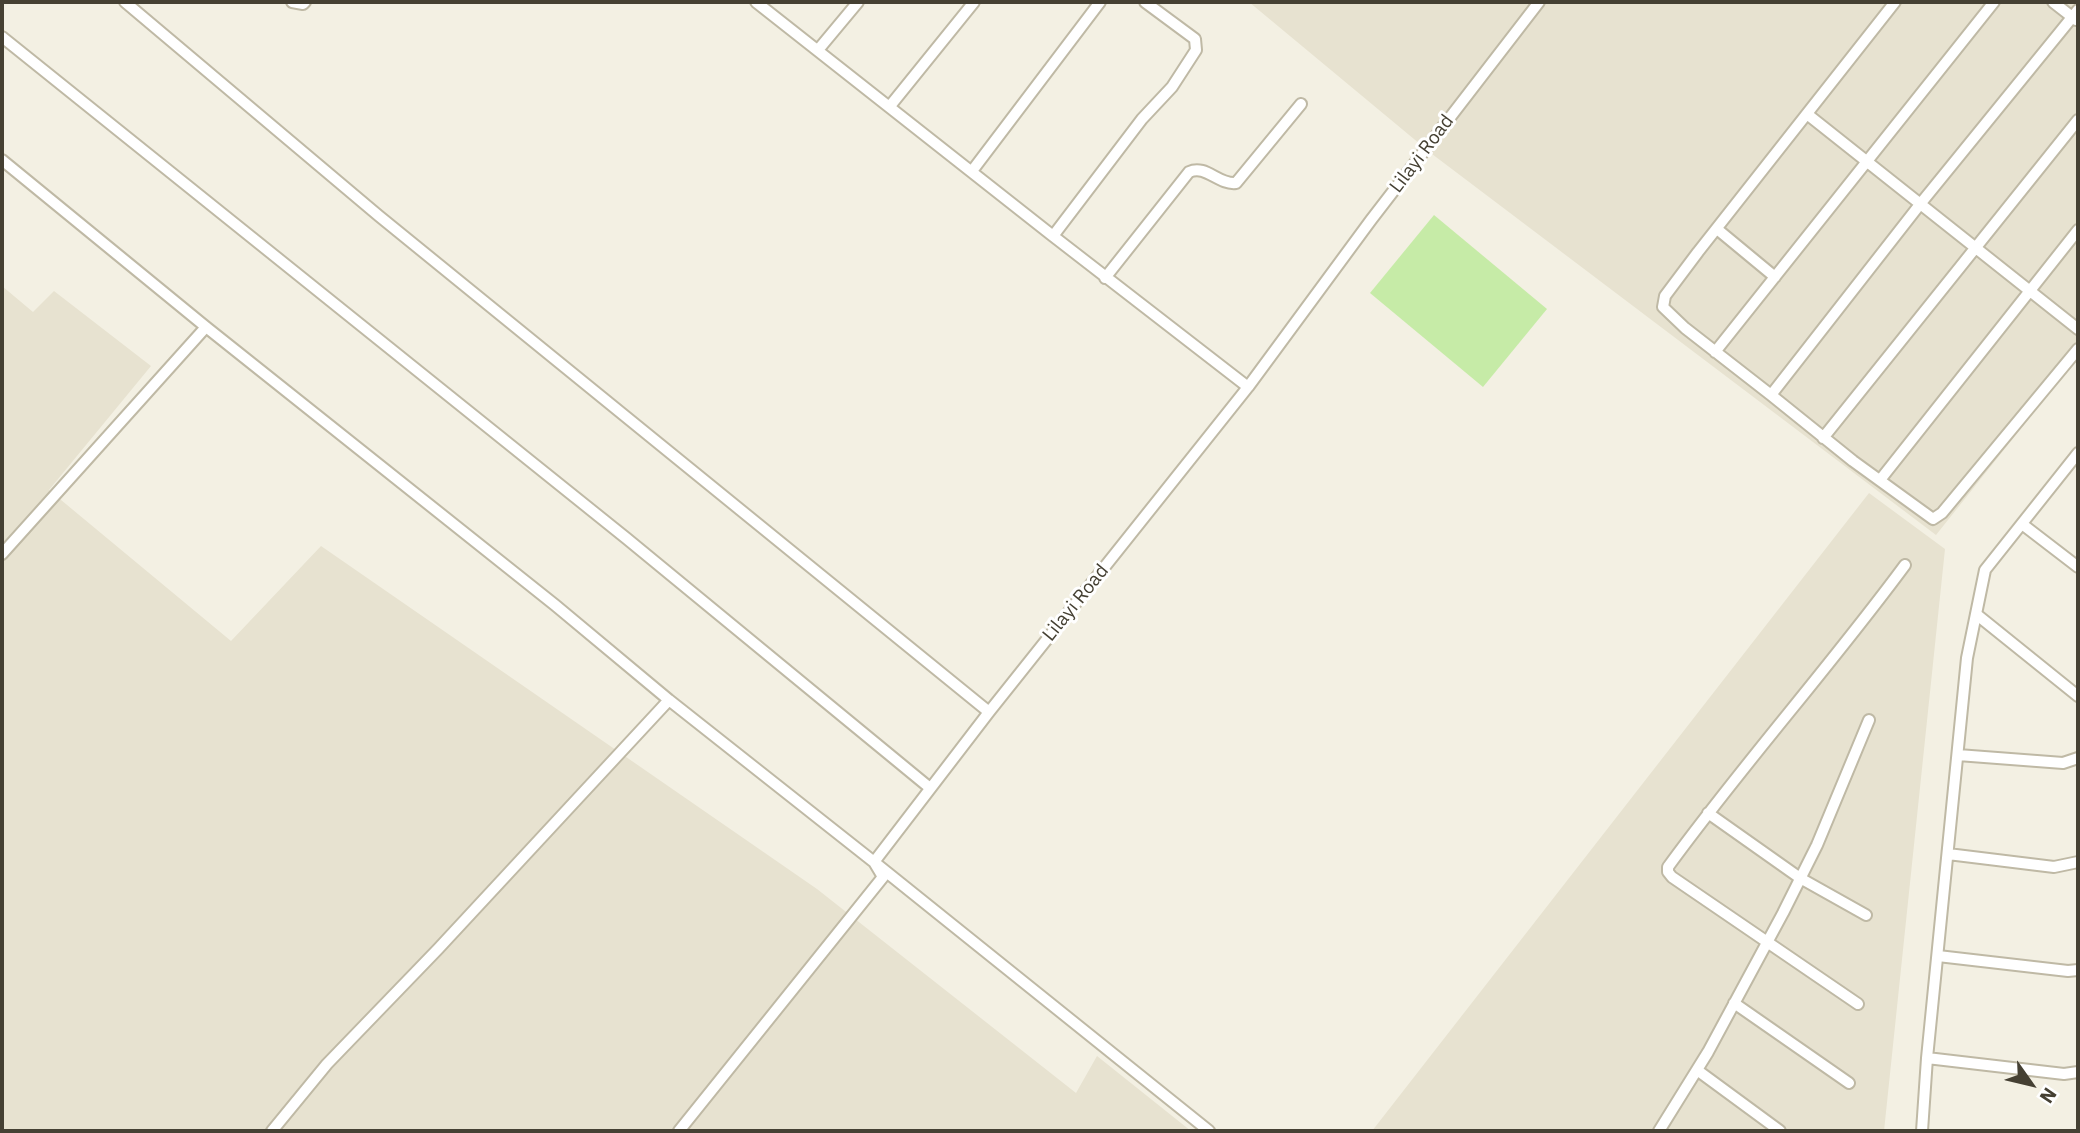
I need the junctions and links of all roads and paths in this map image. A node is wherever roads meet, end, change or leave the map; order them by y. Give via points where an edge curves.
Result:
1 (125, 2) edge
2 (292, 2) edge
3 (305, 2) edge
4 (756, 2) edge
5 (858, 2) edge
6 (974, 2) edge
7 (1100, 2) edge
8 (1145, 2) edge
9 (1539, 2) edge
10 (1895, 2) edge
11 (1994, 2) edge
12 (2053, 2) edge
13 (2076, 16) edge
14 (2, 37) edge
15 (818, 50) junction
16 (1300, 104) dead end
17 (890, 106) junction
18 (1807, 114) junction
19 (2078, 120) edge
20 (2, 160) edge
21 (1866, 161) junction
22 (972, 172) junction
23 (1921, 203) junction
24 (1717, 229) junction
25 (2078, 230) edge
26 (1053, 236) junction
27 (1976, 247) junction
28 (1775, 277) junction
29 (1105, 278) junction
30 (2031, 292) junction
31 (205, 327) junction
32 (2078, 329) edge
33 (2078, 349) edge
34 (1715, 352) junction
35 (1248, 387) junction
36 (1771, 394) junction
37 (1823, 438) junction
38 (2078, 453) edge
39 (1880, 480) junction
40 (2022, 524) junction
41 (2, 554) edge
42 (1905, 565) dead end
43 (2078, 567) edge
44 (1976, 614) junction
45 (2078, 696) edge
46 (669, 700) junction
47 (989, 712) junction
48 (1869, 720) dead end
49 (1958, 755) junction
50 (2078, 758) edge
51 (930, 788) junction
52 (1708, 813) junction
53 (1948, 854) junction
54 (874, 862) junction
55 (2078, 862) edge
56 (1800, 878) junction
57 (1866, 915) dead end
58 (1768, 942) junction
59 (1938, 956) junction
60 (2078, 970) edge
61 (1734, 1003) junction
62 (1858, 1004) dead end
63 (1927, 1058) junction
64 (1697, 1070) junction
65 (2078, 1072) edge
66 (1849, 1083) dead end
67 (272, 1131) edge
68 (679, 1131) edge
69 (1209, 1131) edge
70 (1659, 1131) edge
71 (1780, 1131) edge
72 (1922, 1131) edge

1 - 47 street via 379,216
2 - 3 street
4 - 15 street
5 - 15 street
6 - 17 street
7 - 22 street
8 - 26 street via 1195,39 1196,50 1172,87
9 - 35 street, Lilayi Road
10 - 18 street
11 - 21 street
12 - 13 street
13 - 23 street
14 - 51 street
15 - 17 street
16 - 29 street via 1236,183 1201,170 1189,172
17 - 22 street
18 - 21 street
18 - 24 street
19 - 27 street
20 - 31 street
21 - 23 street
21 - 28 street
22 - 26 street
23 - 27 street
23 - 36 street
24 - 28 street
24 - 34 street via 1665,296 1663,307
25 - 30 street
26 - 29 street
27 - 30 street
27 - 37 street
28 - 34 street
29 - 35 street
30 - 32 street
30 - 39 street
31 - 41 street
31 - 46 street
33 - 39 street via 1937,518 1929,518
34 - 36 street
35 - 47 street, Lilayi Road
36 - 37 street
37 - 39 street
38 - 40 street
40 - 43 street
40 - 44 street via 1985,570
42 - 52 street
44 - 45 street
44 - 49 street
46 - 54 street
46 - 67 street via 327,1064
47 - 51 street, Lilayi Road
48 - 56 street
49 - 50 street via 2063,763
49 - 53 street
51 - 54 street, Lilayi Road
52 - 56 street
52 - 58 street via 1668,872
53 - 55 street via 2054,867
53 - 59 street
54 - 68 street via 883,877
54 - 69 street
56 - 57 street
56 - 58 street
58 - 61 street
58 - 62 street
59 - 60 street
59 - 63 street
61 - 64 street
61 - 66 street
63 - 65 street
63 - 72 street
64 - 70 street
64 - 71 street

